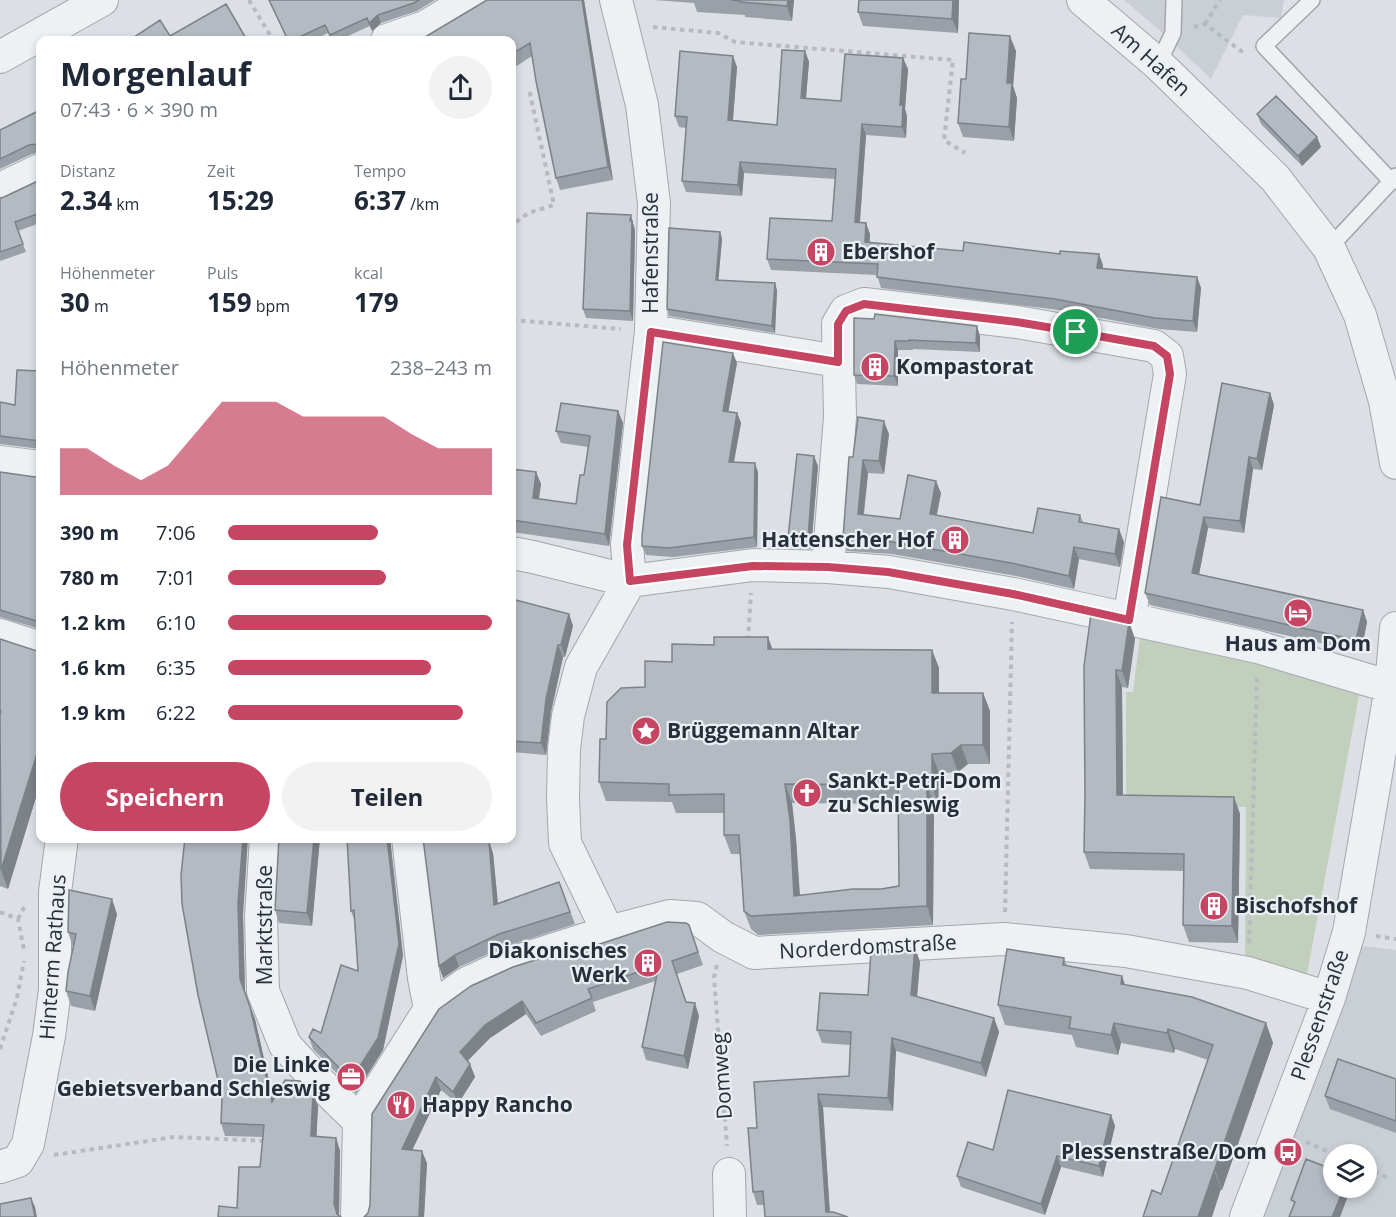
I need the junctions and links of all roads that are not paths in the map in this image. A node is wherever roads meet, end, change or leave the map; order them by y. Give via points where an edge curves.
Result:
1 (102, 0) edge
2 (470, 0) edge
3 (1083, 0) edge
4 (1312, 0) edge
5 (1176, 2) edge
6 (619, 12) edge
7 (38, 36) edge
8 (398, 36) edge
9 (36, 37) edge
10 (0, 57) edge
11 (1158, 64) junction
12 (36, 172) edge
13 (1394, 179) edge
14 (0, 189) edge
15 (1329, 249) junction
16 (651, 332) junction
17 (838, 362) junction
18 (0, 462) edge
19 (1396, 463) edge
20 (36, 466) edge
21 (516, 554) edge
22 (828, 567) junction
23 (630, 581) junction
24 (1129, 620) junction
25 (1396, 628) edge
26 (0, 635) edge
27 (36, 647) edge
28 (1391, 687) junction
29 (61, 843) edge
30 (266, 843) edge
31 (409, 843) edge
32 (608, 932) junction
33 (1329, 998) junction
34 (430, 1009) junction
35 (359, 1121) junction
36 (9, 1164) edge
37 (729, 1174) road end
38 (357, 1217) edge
39 (730, 1217) edge
40 (1246, 1217) edge

1 - 7 street
2 - 8 street via 424,27
3 - 11 street, Am Hafen
4 - 13 lane via 1263,46
5 - 11 lane via 1173,33
6 - 16 street, Hafenstraße via 642,105 654,203
9 - 10 street
11 - 15 street, Am Hafen via 1275,178
12 - 14 street
13 - 15 lane
15 - 19 street via 1360,315 1385,401
16 - 17 street
16 - 23 street, Hafenstraße via 627,545
17 - 22 street via 840,417
17 - 24 street via 838,324 846,311 864,304 1017,322 1154,346 1167,356 1170,374
18 - 20 street
21 - 23 street
22 - 23 street via 753,566
22 - 24 street via 888,572 1013,594
23 - 32 street via 581,667 564,749 565,843
24 - 28 street via 1258,647
25 - 28 street, Plessenstraße
26 - 27 street
28 - 33 street, Plessenstraße via 1349,932
29 - 36 street, Hinterm Rathaus via 55,892 55,990 50,1036 28,1144
30 - 35 street, Marktstraße via 261,917 263,991 285,1045
31 - 34 street
32 - 33 street, Norderdomstraße via 670,916 697,918 754,954 1005,939 1126,951 1248,973
32 - 34 street, Norderdomstraße via 511,963 467,983
33 - 40 street, Plessenstraße
34 - 35 street
35 - 38 street
37 - 39 street

